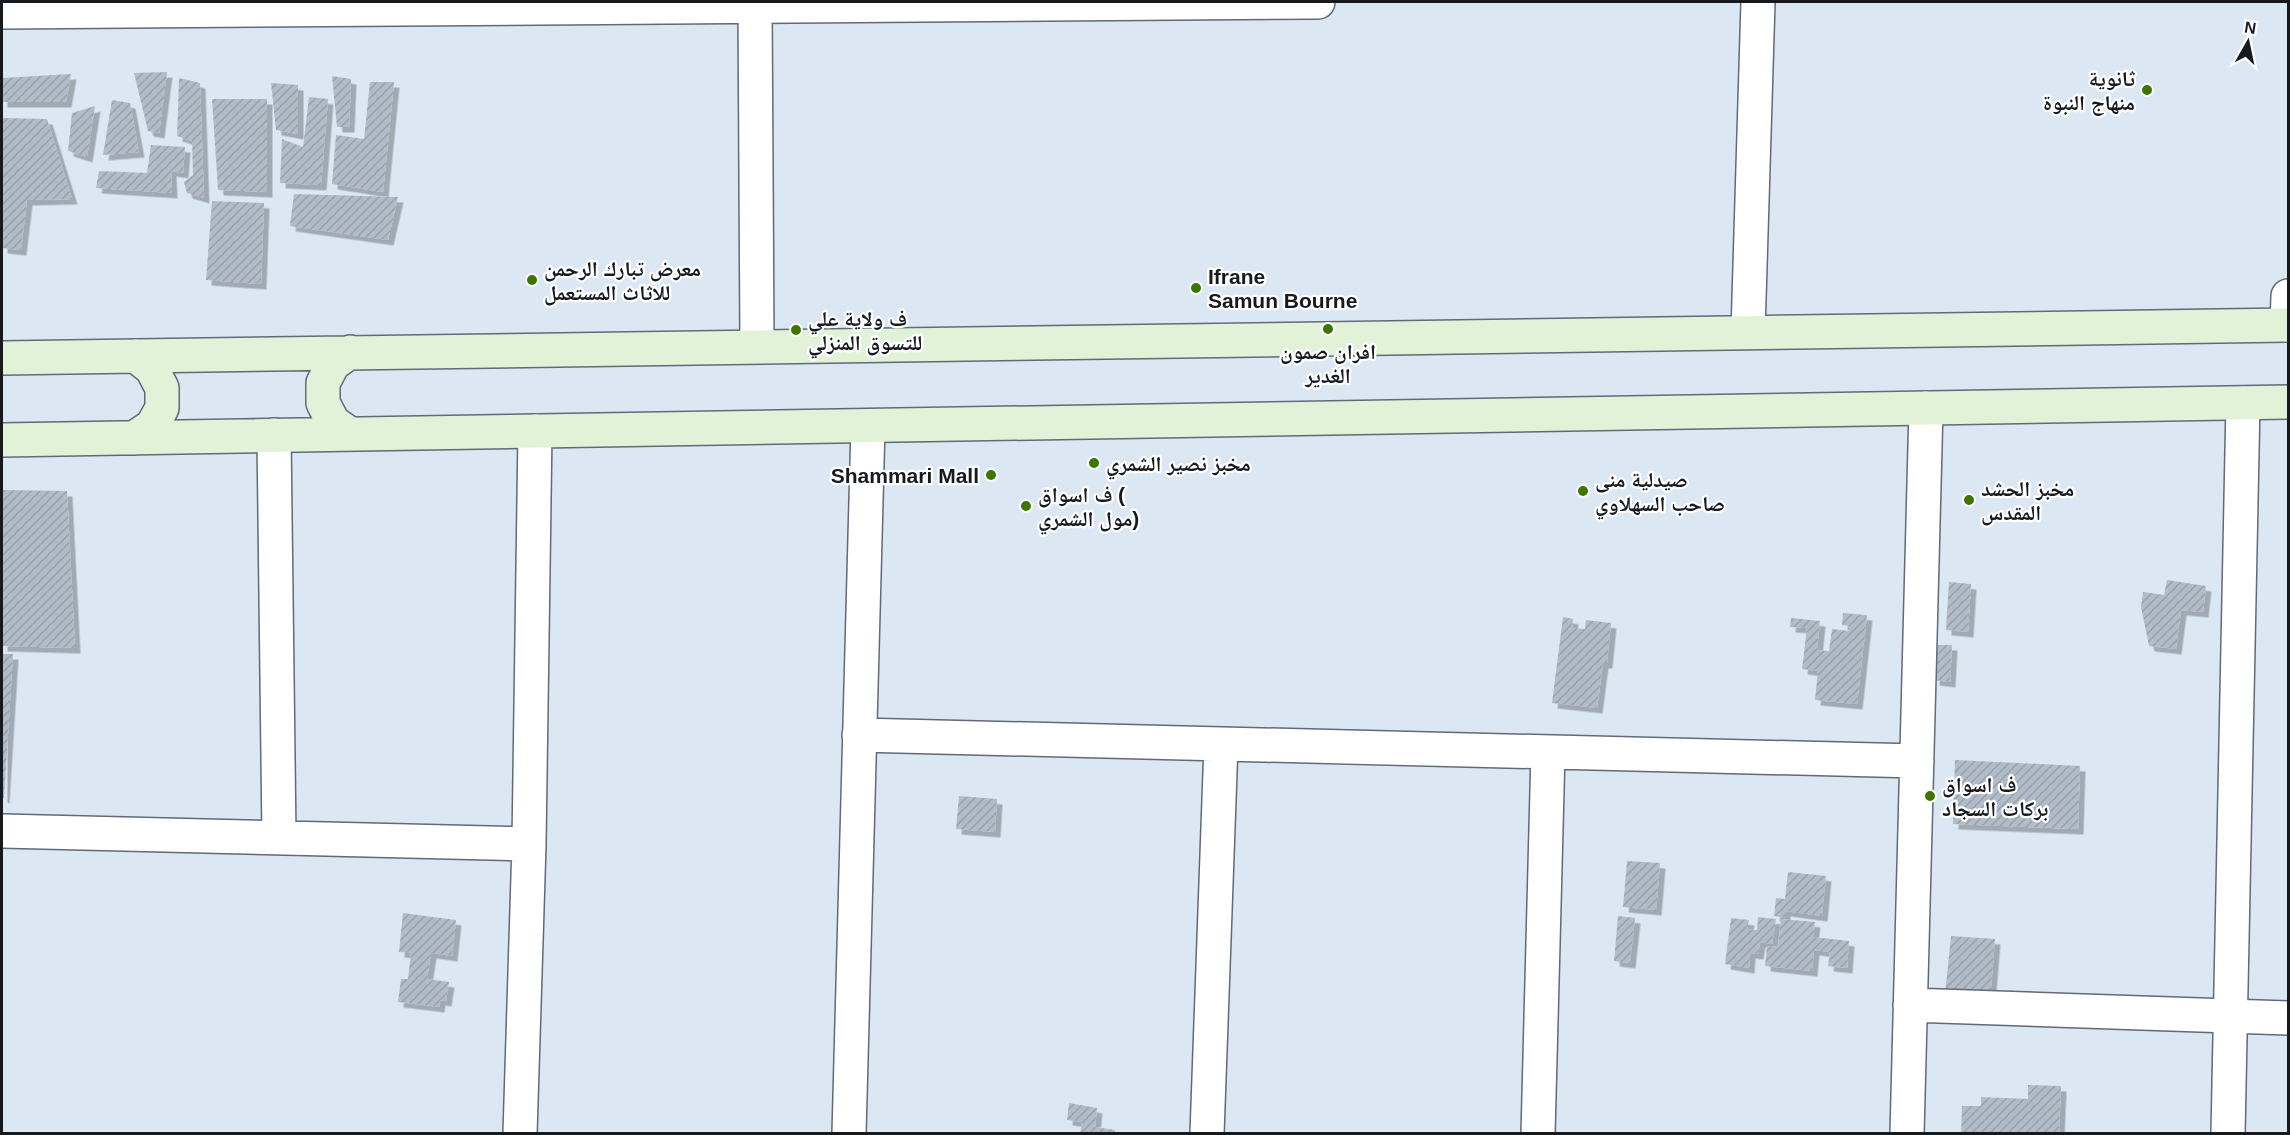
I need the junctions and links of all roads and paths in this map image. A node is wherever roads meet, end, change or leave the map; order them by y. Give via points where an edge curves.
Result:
1 (1318, 2) edge
2 (1758, 2) edge
3 (755, 4) edge
4 (2, 12) edge
5 (2288, 315) edge
6 (1748, 332) junction
7 (757, 345) junction
8 (350, 352) junction
9 (136, 357) junction
10 (2, 358) edge
11 (2289, 402) edge
12 (2243, 403) junction
13 (1926, 408) junction
14 (868, 426) junction
15 (535, 431) junction
16 (350, 434) junction
17 (274, 435) junction
18 (134, 438) junction
19 (2, 440) edge
20 (859, 735) junction
21 (1221, 744) junction
22 (1548, 752) junction
23 (1917, 761) junction
24 (2, 831) edge
25 (279, 838) junction
26 (530, 844) junction
27 (1910, 1005) junction
28 (2230, 1016) junction
29 (2289, 1018) edge
30 (520, 1134) edge
31 (849, 1134) edge
32 (1207, 1134) edge
33 (1538, 1134) edge
34 (1907, 1134) edge
35 (2228, 1134) edge

1 - 3 street
2 - 6 street
3 - 4 street
3 - 7 street
5 - 6 street
6 - 7 street
7 - 8 street
8 - 9 street
8 - 16 street via 333,364 323,383 323,403 333,422
9 - 10 street
9 - 18 street via 153,369 162,388 162,408 152,426
11 - 12 street
12 - 13 street
12 - 28 street
13 - 14 street
13 - 23 street
14 - 15 street
14 - 20 street
15 - 16 street
15 - 26 street
16 - 17 street
17 - 18 street
17 - 25 street
18 - 19 street
20 - 21 street
20 - 31 street
21 - 22 street
21 - 32 street
22 - 23 street
22 - 33 street
23 - 27 street
24 - 25 street
25 - 26 street
26 - 30 street
27 - 28 street
27 - 34 street
28 - 29 street
28 - 35 street

